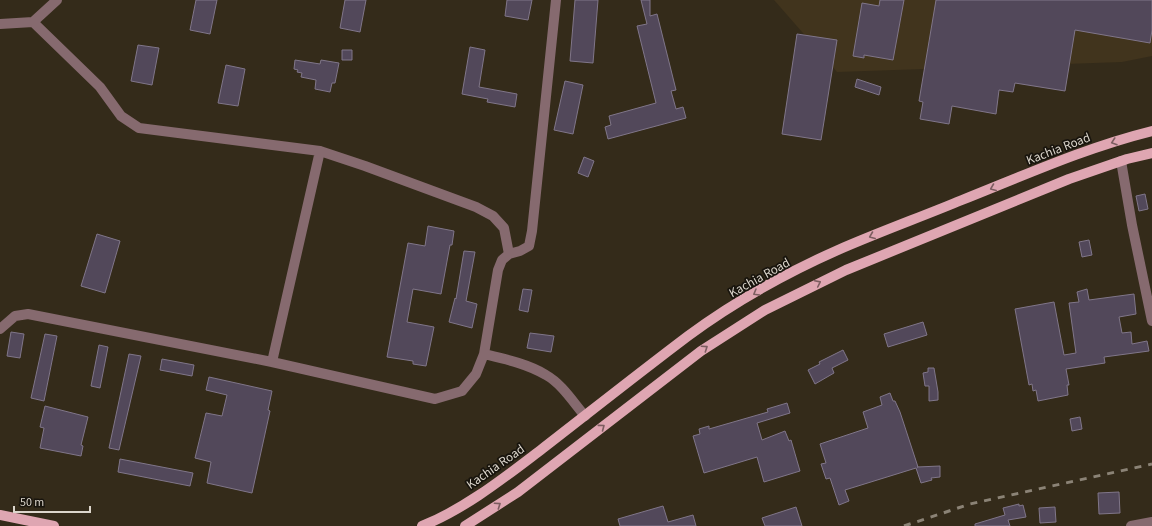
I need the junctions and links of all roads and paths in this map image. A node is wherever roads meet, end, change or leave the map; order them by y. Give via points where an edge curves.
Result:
1 (57, 0) edge
2 (556, 0) edge
3 (33, 22) junction
4 (0, 24) edge
5 (1152, 131) edge
6 (320, 152) junction
7 (1152, 153) edge
8 (1121, 161) junction
9 (509, 254) junction
10 (1152, 321) edge
11 (0, 329) edge
12 (484, 354) junction
13 (272, 362) junction
14 (585, 416) junction
15 (0, 515) edge
16 (1148, 524) edge
17 (54, 526) edge
18 (422, 526) edge
19 (465, 526) edge
20 (1131, 526) edge

1 - 3 street
2 - 9 street via 532,231 529,246
3 - 4 street
3 - 6 street via 100,87 121,116 139,128
5 -> 14 main road, Kachia Road via 1059,161 837,251 786,276 725,311
6 - 9 street via 476,207 493,216 504,228
6 - 13 street
7 - 8 main road
8 - 10 street
19 -> 8 main road via 518,492 701,351 765,310 846,270 1069,179
9 - 12 street via 502,260 498,270
11 - 13 street via 15,316 28,314
12 - 13 street via 476,374 462,391 435,399
12 - 14 street via 513,361 546,375
14 - 18 main road, Kachia Road via 478,495
15 - 17 main road
16 - 20 street

